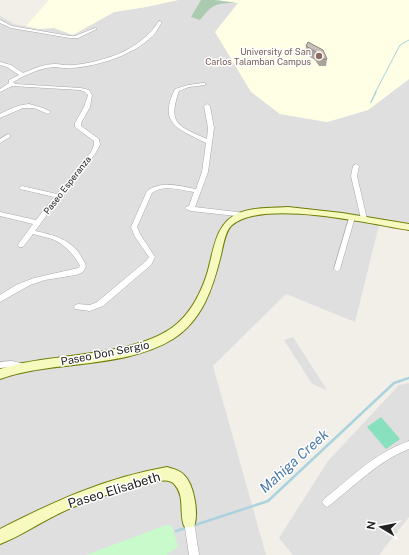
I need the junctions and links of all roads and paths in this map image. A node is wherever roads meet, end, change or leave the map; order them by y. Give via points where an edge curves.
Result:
1 (0, 21) edge
2 (160, 22) dead end
3 (95, 29) dead end
4 (0, 63) edge
5 (22, 75) junction
6 (11, 84) junction
7 (203, 84) dead end
8 (0, 91) edge
9 (208, 106) dead end
10 (48, 112) dead end
11 (0, 116) edge
12 (8, 136) dead end
13 (0, 142) edge
14 (208, 142) junction
15 (356, 166) dead end
16 (22, 188) dead end
17 (197, 192) junction
18 (58, 196) junction
19 (1, 214) dead end
20 (246, 215) junction
21 (352, 217) junction
22 (364, 219) junction
23 (38, 223) junction
24 (409, 227) edge
25 (32, 232) junction
26 (21, 245) dead end
27 (337, 269) dead end
28 (0, 299) edge
29 (78, 307) dead end
30 (0, 365) edge
31 (26, 367) junction
32 (0, 374) edge
33 (409, 445) edge
34 (327, 502) dead end
35 (189, 521) joint
36 (0, 537) edge
37 (194, 555) edge

1 - 3 street via 10,27 70,37
2 - 5 street via 156,31 143,42 100,62 70,67 52,66
4 - 5 street
5 - 6 street via 11,81
6 - 8 street
6 - 18 street, Paseo Esperanza via 81,89 88,91 90,95 78,128 96,140 97,144
7 - 14 street via 177,90 170,117 174,124
9 - 14 street via 211,128
10 - 11 street via 38,106 22,106
12 - 13 street
14 - 17 street via 205,172
15 - 22 street via 354,176
16 - 18 street
17 - 20 street via 190,209
17 - 29 street via 163,186 153,188 134,227 148,248 152,257 150,263 100,304 90,308
18 - 23 street, Paseo Esperanza
19 - 23 street
20 - 21 street, Paseo Don Sergio via 276,210 297,210
20 - 31 street, Paseo Don Sergio via 233,220 225,228 202,298 189,319 168,336 134,350
21 - 22 street, Paseo Don Sergio
21 - 27 street
22 - 24 street, Paseo Don Sergio
23 - 25 street, Paseo Esperanza
25 - 26 street, Paseo Esperanza
25 - 28 street via 55,238 81,260 83,266 76,272 21,284
30 - 31 street
31 - 32 street, Paseo Don Sergio
33 - 34 street via 381,459
35 - 36 street, Paseo Elisabeth via 182,480 167,474 80,498
35 - 37 street, Paseo Elisabeth

